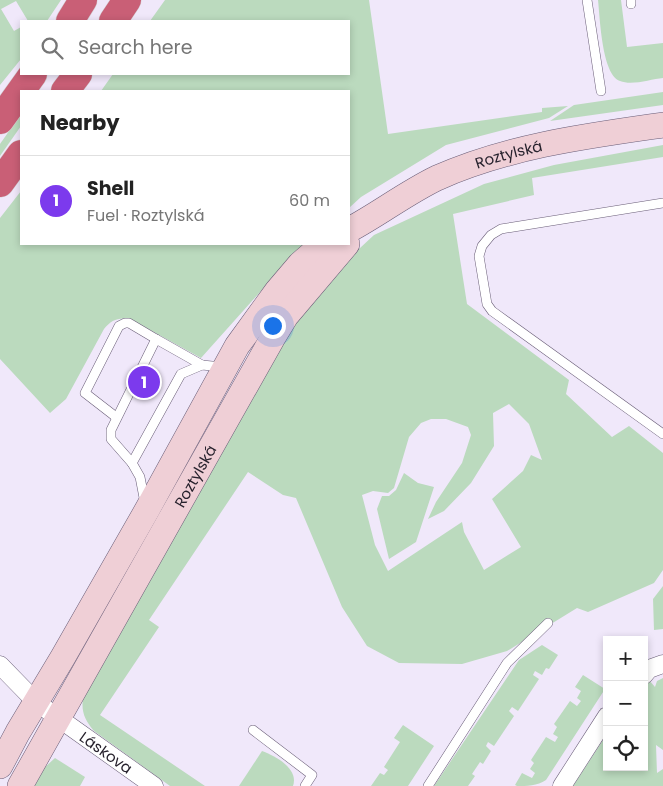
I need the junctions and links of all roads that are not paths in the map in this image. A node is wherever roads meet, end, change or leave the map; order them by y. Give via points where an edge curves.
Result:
1 (83, 0) edge
2 (127, 0) edge
3 (587, 0) edge
4 (71, 20) edge
5 (114, 20) edge
6 (32, 75) edge
7 (77, 75) edge
8 (22, 90) edge
9 (66, 90) edge
10 (602, 91) dead end
11 (20, 92) edge
12 (0, 120) edge
13 (663, 125) edge
14 (20, 155) edge
15 (0, 183) edge
16 (663, 203) edge
17 (357, 226) edge
18 (350, 238) edge
19 (319, 245) edge
20 (345, 245) edge
21 (156, 339) junction
22 (213, 366) junction
23 (116, 417) junction
24 (663, 434) edge
25 (132, 463) junction
26 (147, 510) junction
27 (548, 623) dead end
28 (663, 664) edge
29 (0, 665) edge
30 (648, 671) edge
31 (36, 702) junction
32 (58, 718) junction
33 (603, 722) edge
34 (253, 730) dead end
35 (0, 766) edge
36 (20, 786) edge
37 (154, 786) edge
38 (305, 786) edge
39 (428, 786) edge
40 (562, 786) edge

1 - 4 highway
2 - 5 highway
3 - 10 lane
6 - 8 highway
7 - 9 highway
11 - 12 highway
13 - 17 main road, Roztylská via 581,136 490,159 420,187
14 - 15 highway
16 - 24 lane via 501,229 482,246 479,256 487,304 492,311
17 - 18 main road, Roztylská
19 - 22 main road, Roztylská
20 - 32 main road, Roztylská via 286,316 272,339
21 - 22 lane
21 - 23 lane
21 - 23 lane via 129,324 119,326 84,393
22 - 25 lane via 181,374
22 - 26 main road, Roztylská
23 - 25 lane via 111,430 112,439
25 - 26 lane via 140,477
26 - 31 main road, Roztylská
27 - 39 lane via 507,663
28 - 30 street
29 - 31 street
31 - 32 street
31 - 35 main road, Roztylská
32 - 36 main road, Roztylská
32 - 37 street, Láskova
33 - 40 street
34 - 38 lane via 312,775

